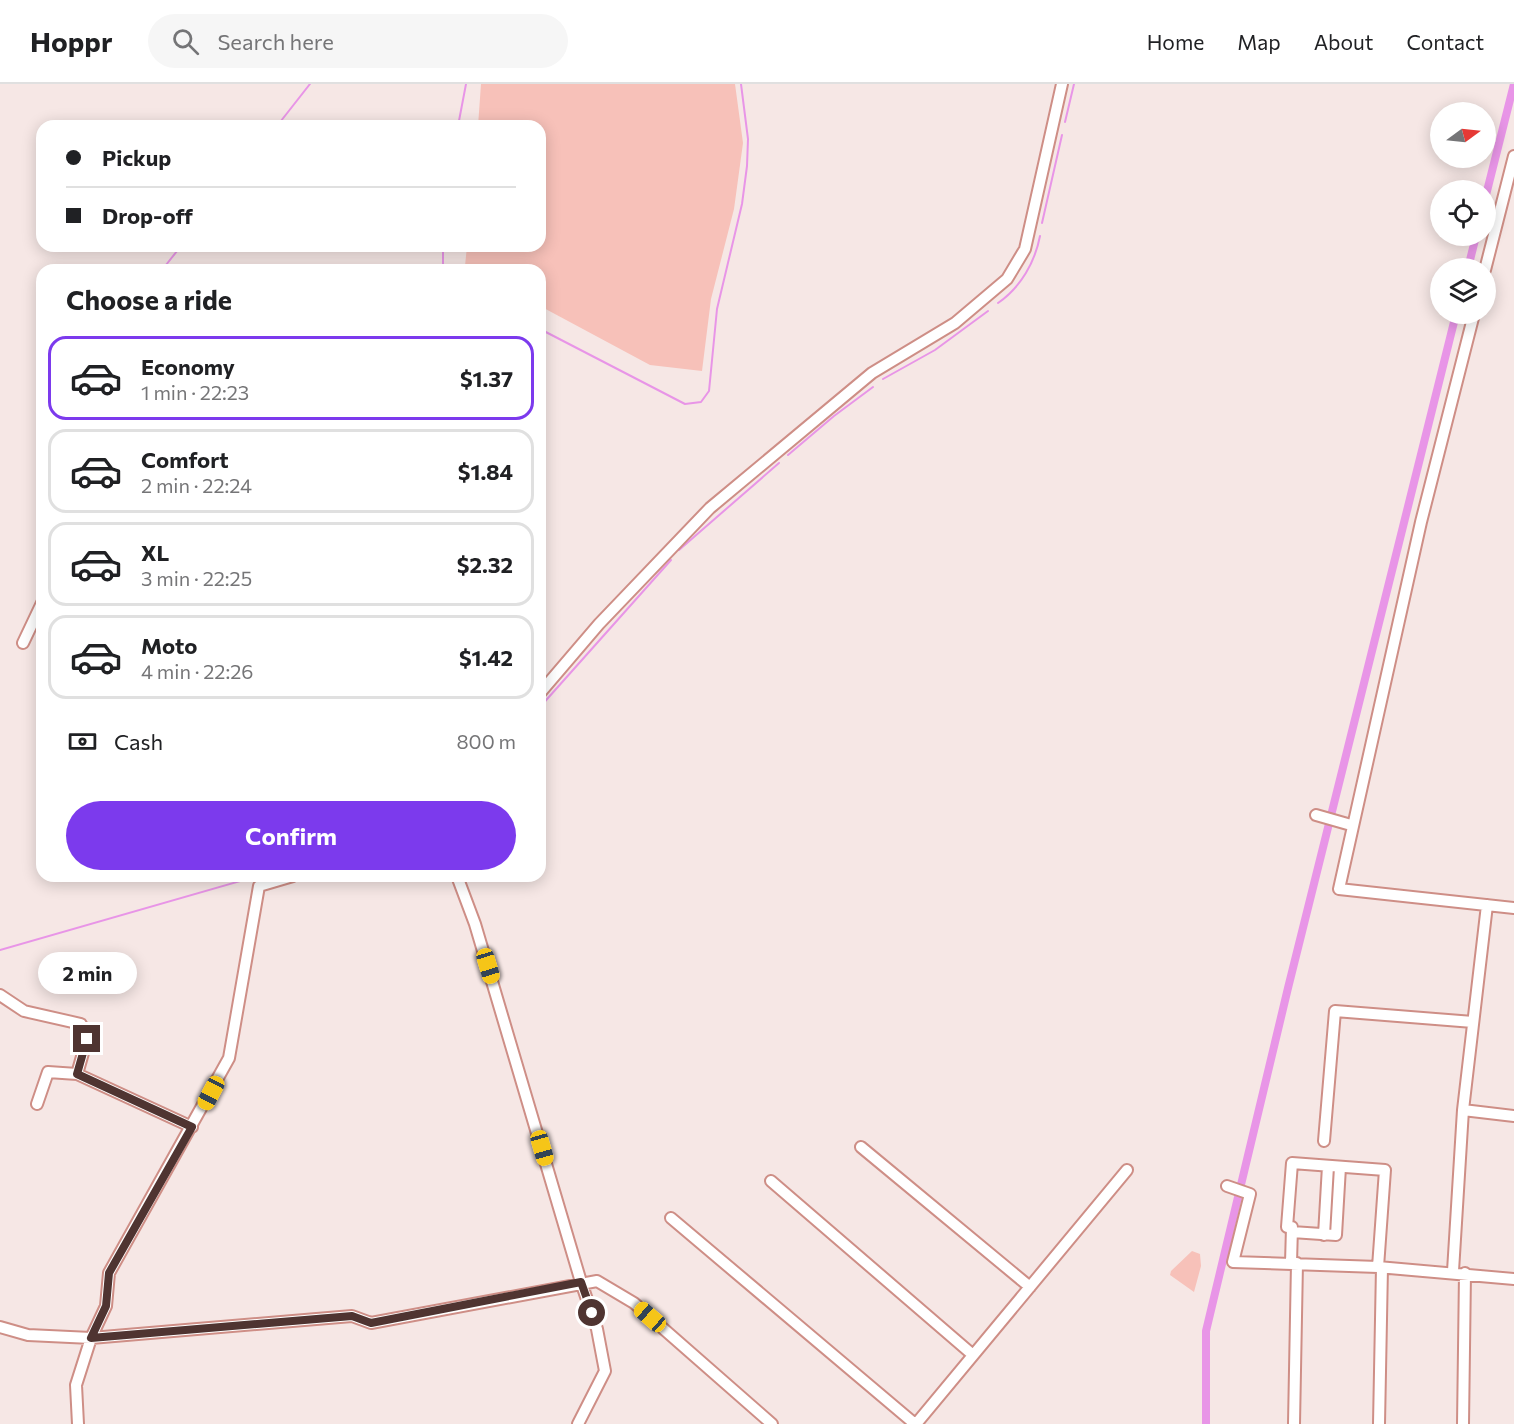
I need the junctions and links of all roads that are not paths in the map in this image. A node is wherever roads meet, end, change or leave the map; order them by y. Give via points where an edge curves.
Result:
1 (1062, 84) edge
2 (1514, 156) edge
3 (1488, 258) edge
4 (1471, 324) edge
5 (36, 616) edge
6 (23, 643) dead end
7 (546, 686) edge
8 (1316, 815) dead end
9 (1351, 825) junction
10 (273, 882) edge
11 (459, 882) edge
12 (1487, 905) junction
13 (1514, 908) edge
14 (0, 995) edge
15 (1473, 1022) junction
16 (77, 1074) junction
17 (37, 1104) dead end
18 (1464, 1110) junction
19 (1514, 1116) edge
20 (192, 1127) junction
21 (1328, 1139) dead end
22 (861, 1148) dead end
23 (1328, 1166) junction
24 (1340, 1167) junction
25 (1127, 1170) dead end
26 (771, 1180) dead end
27 (1227, 1186) dead end
28 (671, 1218) dead end
29 (1292, 1232) junction
30 (1324, 1235) junction
31 (1294, 1263) junction
32 (1380, 1267) junction
33 (1453, 1271) junction
34 (1465, 1273) junction
35 (1514, 1279) edge
36 (581, 1282) junction
37 (1030, 1287) junction
38 (0, 1327) edge
39 (91, 1338) junction
40 (973, 1355) junction
41 (78, 1424) edge
42 (578, 1424) edge
43 (772, 1424) edge
44 (916, 1424) edge
45 (1294, 1424) edge
46 (1379, 1424) edge
47 (1463, 1424) edge

1 - 7 street via 1025,249 1007,279 955,323 872,373 710,508 599,624
2 - 3 street
4 - 9 street
5 - 6 street
8 - 9 street
9 - 12 street via 1339,889
10 - 20 street via 259,886 229,1058
11 - 36 street via 512,1044
12 - 13 street
12 - 15 street
14 - 16 street via 24,1011 81,1024 87,1039
15 - 18 street
15 - 21 street via 1335,1011
16 - 17 street via 48,1072
16 - 20 street
18 - 19 street
18 - 33 street
20 - 39 street via 109,1273 106,1306
22 - 37 street
23 - 24 street
23 - 29 street via 1292,1163 1287,1227 1292,1227
23 - 30 street
24 - 30 street via 1336,1235
24 - 32 street via 1384,1170
25 - 37 street
26 - 40 street
27 - 31 street via 1250,1194 1233,1262
28 - 44 street
29 - 30 street
29 - 31 street
31 - 32 street
31 - 45 street
32 - 33 street
32 - 46 street
33 - 34 street
34 - 35 street
34 - 47 street
36 - 39 street via 371,1323 352,1316
36 - 42 street via 597,1329 605,1371
36 - 43 street via 597,1281 634,1303
37 - 40 street
38 - 39 street via 28,1335
39 - 41 street via 76,1385
40 - 44 street

